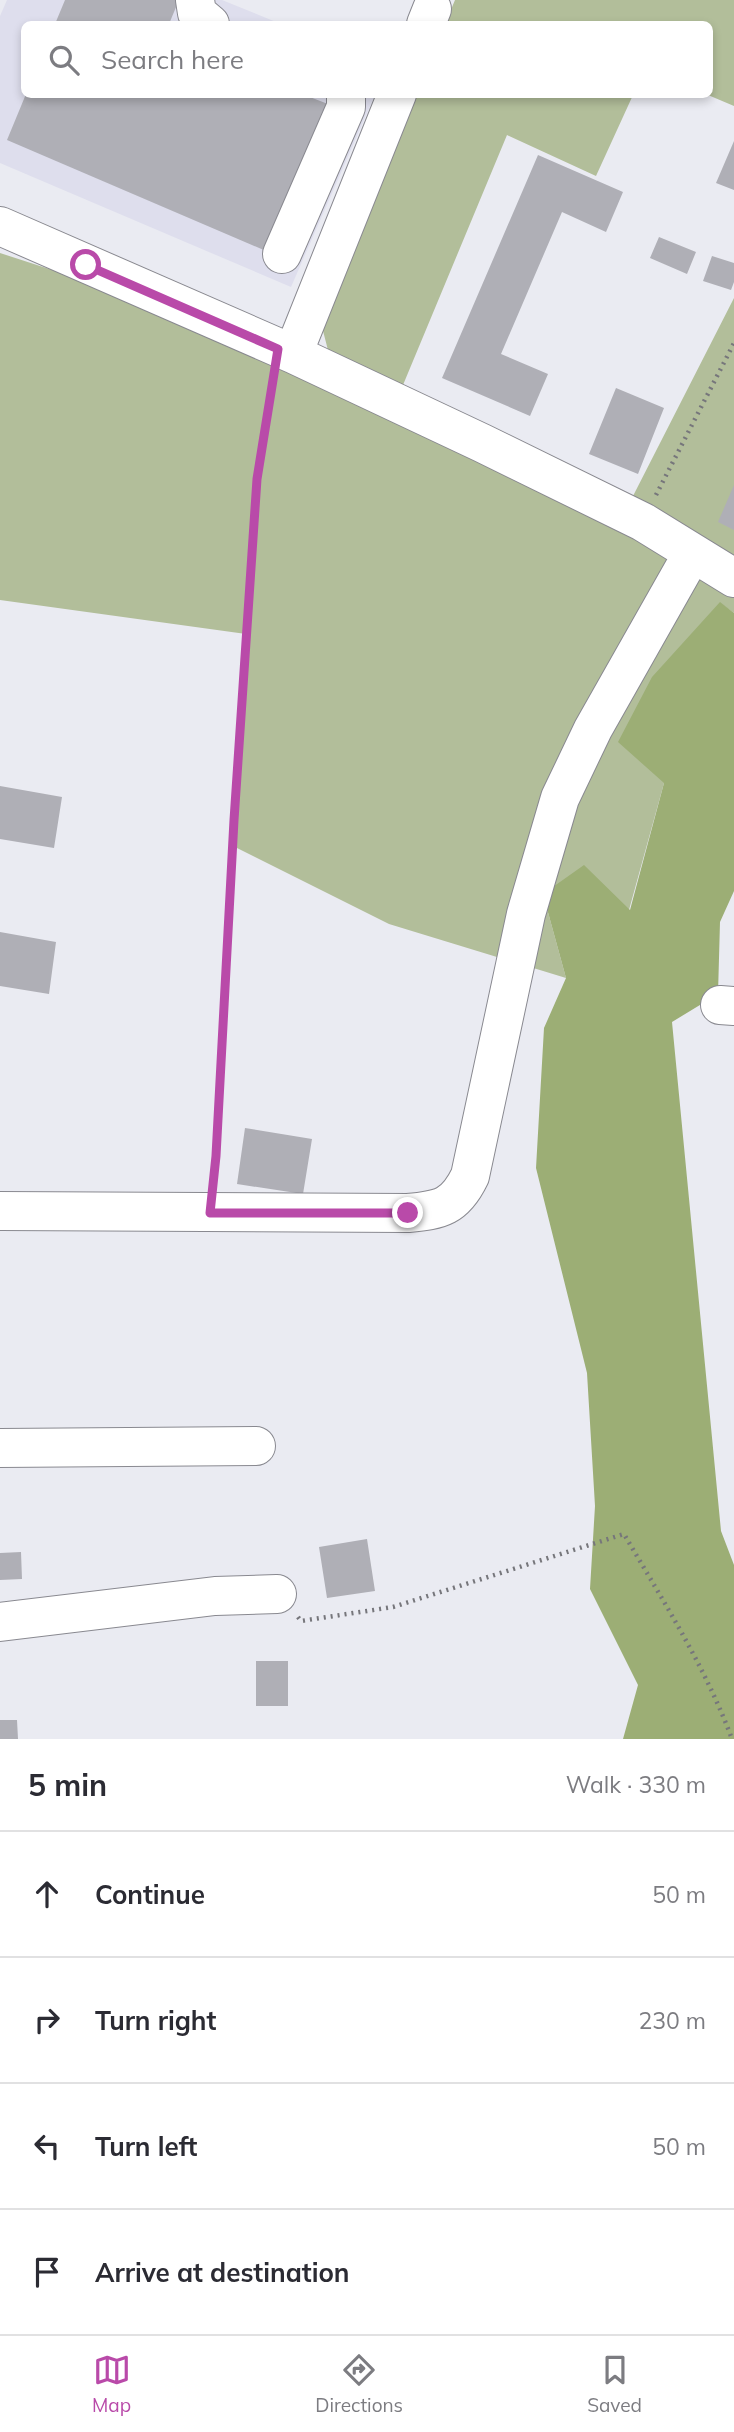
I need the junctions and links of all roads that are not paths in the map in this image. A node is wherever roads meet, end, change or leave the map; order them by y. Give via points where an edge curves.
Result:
1 (195, 0) edge
2 (206, 21) edge
3 (346, 98) edge
4 (395, 98) edge
5 (0, 226) edge
6 (282, 254) dead end
7 (285, 352) junction
8 (692, 554) junction
9 (734, 578) edge
10 (0, 1211) edge
11 (257, 1446) dead end
12 (0, 1448) edge
13 (277, 1594) road end
14 (0, 1622) edge

1 - 2 street via 197,13
3 - 6 street
4 - 7 street
5 - 7 street
7 - 8 street via 643,522
8 - 9 street
8 - 10 street via 593,729 560,798 526,914 470,1176 452,1203 408,1213
11 - 12 street
13 - 14 street via 215,1596

